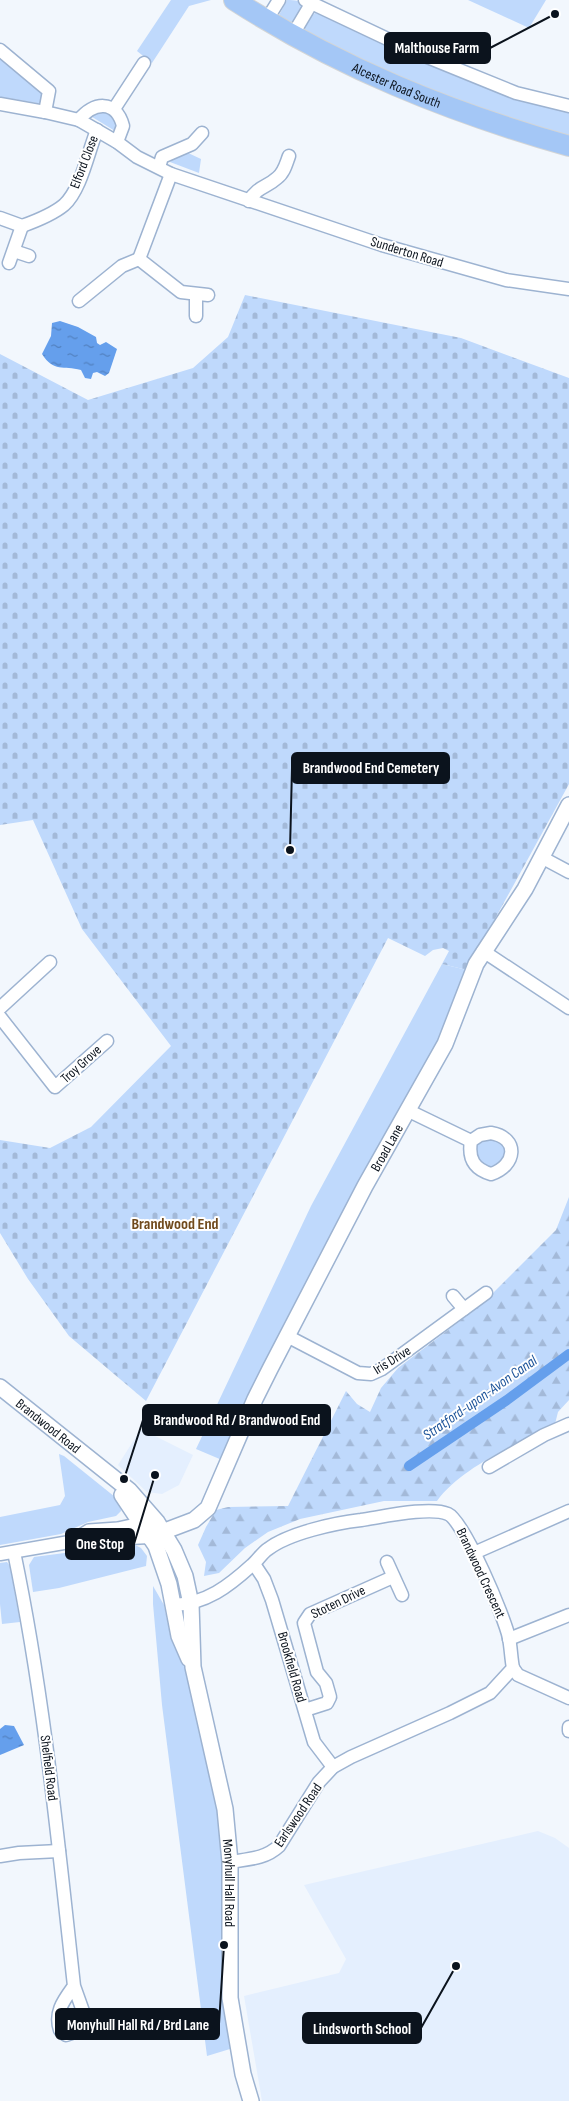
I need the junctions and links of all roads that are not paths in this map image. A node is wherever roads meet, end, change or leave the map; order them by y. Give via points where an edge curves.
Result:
1 (234, 0) edge
2 (279, 0) edge
3 (308, 2) edge
4 (266, 21) junction
5 (292, 36) junction
6 (0, 50) edge
7 (144, 63) dead end
8 (0, 104) edge
9 (569, 106) edge
10 (114, 109) junction
11 (45, 112) junction
12 (79, 120) junction
13 (96, 130) junction
14 (202, 132) dead end
15 (117, 142) junction
16 (569, 146) edge
17 (288, 156) dead end
18 (159, 167) junction
19 (171, 174) junction
20 (249, 201) junction
21 (0, 218) edge
22 (22, 226) junction
23 (29, 256) dead end
24 (138, 259) junction
25 (569, 289) edge
26 (79, 301) dead end
27 (196, 316) dead end
28 (569, 805) edge
29 (541, 857) junction
30 (569, 872) edge
31 (483, 951) junction
32 (50, 962) dead end
33 (0, 1008) edge
34 (569, 1008) edge
35 (0, 1017) edge
36 (107, 1042) dead end
37 (407, 1110) junction
38 (471, 1141) dead end
39 (486, 1293) dead end
40 (453, 1296) dead end
41 (464, 1309) junction
42 (287, 1336) junction
43 (0, 1386) edge
44 (569, 1424) edge
45 (488, 1467) dead end
46 (214, 1498) junction
47 (569, 1511) edge
48 (202, 1514) junction
49 (152, 1528) junction
50 (75, 1541) joint
51 (174, 1550) junction
52 (14, 1552) junction
53 (474, 1553) junction
54 (0, 1554) edge
55 (387, 1562) dead end
56 (254, 1564) junction
57 (393, 1577) junction
58 (402, 1595) dead end
59 (191, 1604) junction
60 (173, 1605) junction
61 (569, 1615) edge
62 (509, 1638) junction
63 (193, 1667) junction
64 (513, 1668) junction
65 (569, 1698) edge
66 (305, 1710) junction
67 (569, 1727) edge
68 (569, 1731) edge
69 (333, 1767) junction
70 (59, 1851) junction
71 (0, 1856) edge
72 (230, 1862) junction
73 (74, 1986) dead end
74 (251, 2101) edge

1 - 4 highway, Alcester Road South
2 - 4 street
3 - 5 street
3 - 9 street via 415,52 507,89
4 - 5 highway, Alcester Road South
5 - 16 highway, Alcester Road South via 359,71 446,106
6 - 11 street via 49,91
7 - 10 street
8 - 11 street, Sunderton Road
10 - 12 street via 107,106 92,108
10 - 15 street via 123,126
11 - 12 street, Sunderton Road
12 - 13 street, Sunderton Road
13 - 15 street, Sunderton Road
13 - 22 street, Elford Close via 70,197 42,218
14 - 18 street via 192,144 162,157
15 - 18 street, Sunderton Road via 137,157
17 - 20 street via 277,178 258,188
18 - 19 street, Sunderton Road
19 - 20 street, Sunderton Road
19 - 24 street
20 - 25 street, Sunderton Road via 496,278
21 - 22 street
22 - 23 street via 11,257
24 - 26 street via 122,266
24 - 27 street via 181,292 202,295
28 - 29 street, Broad Lane
29 - 30 street
29 - 31 street, Broad Lane via 526,889
31 - 34 street
31 - 37 street, Broad Lane via 445,1044
32 - 33 street
35 - 36 street, Troy Grove via 55,1087
37 - 38 street
37 - 42 street, Broad Lane
39 - 41 street, Iris Drive
40 - 41 street
41 - 42 street, Iris Drive via 371,1374 358,1372
42 - 46 street, Broad Lane via 254,1399
43 - 49 street, Brandwood Road via 96,1466
44 - 45 street
46 - 48 street, Broad Lane
46 - 49 street via 200,1509
47 - 53 street
48 - 49 street, Broad Lane
48 - 51 street, Broad Lane via 197,1522 180,1534
49 - 50 street via 89,1532
49 - 51 street, Monyhull Hall Road
49 - 60 street, Monyhull Hall Road
50 - 52 street
51 - 59 street, Monyhull Hall Road via 185,1576
52 - 54 street
52 - 70 street, Shelfield Road via 33,1645
53 - 56 street, Brandwood Crescent via 455,1518 448,1514 421,1512 356,1520 284,1540 268,1549
53 - 62 street, Brandwood Crescent
55 - 57 street
56 - 59 street, Brandwood Crescent via 217,1593
56 - 66 street, Brookfield Road via 272,1600
57 - 58 street
57 - 66 street, Stoten Drive via 306,1618 304,1623 317,1672 326,1683 330,1696 327,1703
59 - 60 street, Brandwood Crescent
59 - 63 street, Monyhull Hall Road
60 - 63 street, Monyhull Hall Road via 179,1636
61 - 62 street
62 - 64 street, Brandwood Crescent
63 - 72 street, Monyhull Hall Road via 224,1809
64 - 65 street via 518,1675
64 - 69 street via 490,1693
66 - 69 street, Brookfield Road via 314,1742
67 - 68 street
69 - 72 street, Earlswood Road via 319,1782 280,1846 259,1858
70 - 71 street
70 - 73 street, Shelfield Road
72 - 74 street, Monyhull Hall Road via 230,1998

